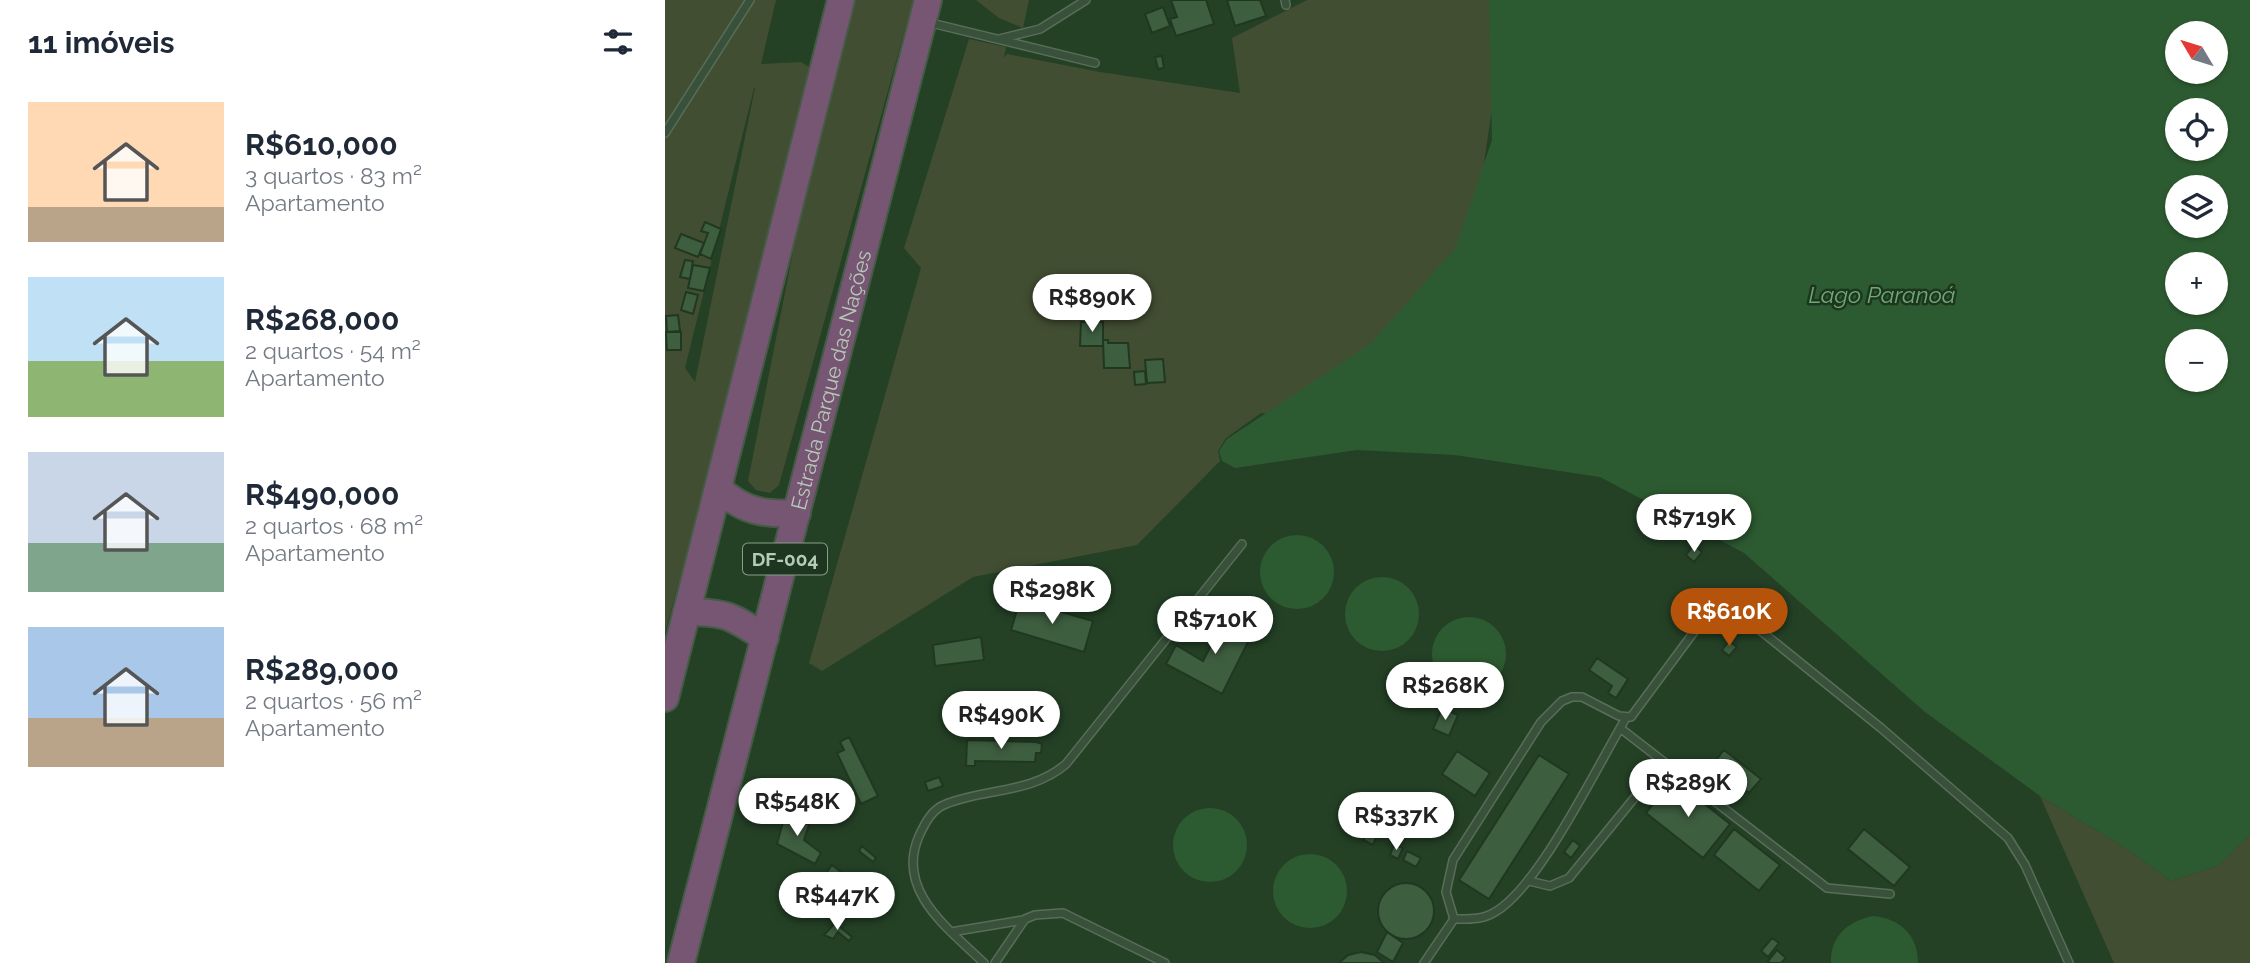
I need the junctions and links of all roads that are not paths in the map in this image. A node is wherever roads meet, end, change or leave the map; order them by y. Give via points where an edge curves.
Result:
1 (750, 0) edge
2 (1086, 0) edge
3 (839, 1) edge
4 (926, 10) edge
5 (998, 40) junction
6 (1095, 63) dead end
7 (665, 133) edge
8 (719, 489) junction
9 (797, 513) junction
10 (1242, 544) dead end
11 (687, 612) junction
12 (765, 638) junction
13 (665, 698) edge
14 (1626, 718) junction
15 (1620, 728) junction
16 (1640, 791) dead end
17 (1529, 881) junction
18 (1890, 894) dead end
19 (1025, 919) junction
20 (1454, 919) junction
21 (951, 932) junction
22 (681, 963) edge
23 (984, 963) edge
24 (995, 963) edge
25 (1165, 963) edge
26 (1424, 963) edge
27 (2069, 963) edge

1 - 7 lane
2 - 5 lane via 1040,29
3 - 8 highway
4 - 5 lane
4 - 9 highway, Estrada Parque das Nações / DF-004
5 - 6 lane
8 - 9 highway via 752,511
8 - 11 highway
9 - 12 highway, Estrada Parque das Nações / DF-004
10 - 21 lane via 1066,764 1022,788 942,805 926,820 915,844 914,877 930,911
11 - 12 highway via 719,612
11 - 13 highway
12 - 22 highway, Estrada Parque das Nações / DF-004
14 - 15 lane
14 - 20 lane via 1582,697 1572,697 1541,722 1453,860 1446,892
14 - 27 lane via 1636,713 1709,613 1725,606 1735,610 2008,838
15 - 17 lane
15 - 18 lane via 1827,888
16 - 17 lane via 1569,878 1550,886
17 - 20 lane via 1497,911 1476,919
19 - 21 lane
19 - 24 lane
19 - 25 lane via 1063,913
20 - 26 lane
21 - 23 lane

